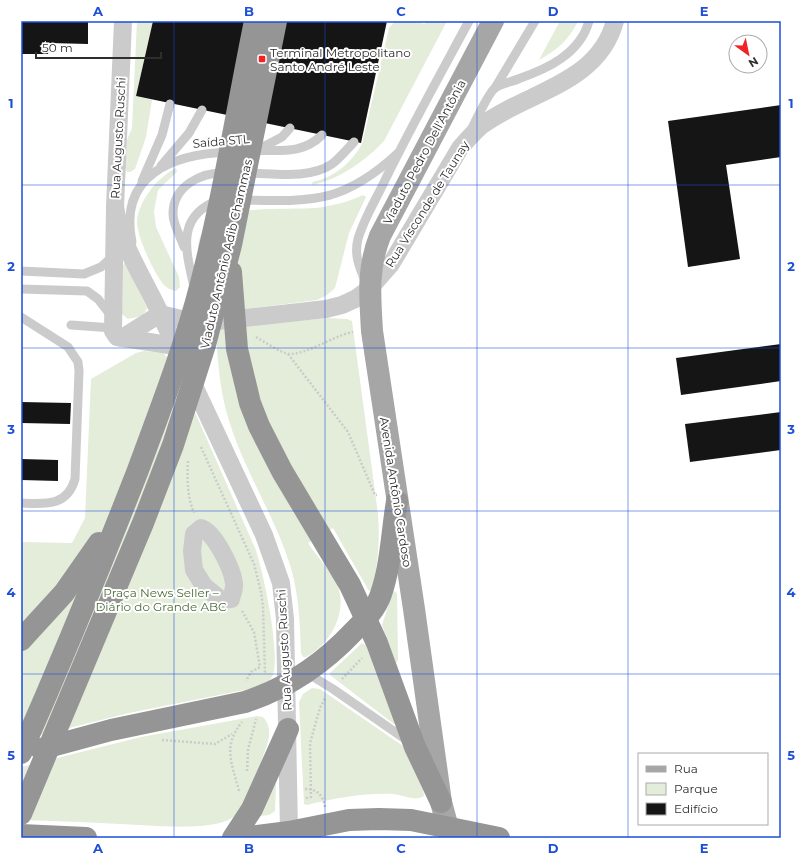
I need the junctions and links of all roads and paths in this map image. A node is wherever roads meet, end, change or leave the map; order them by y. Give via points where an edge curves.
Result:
1 (123, 21) edge
2 (255, 21) edge
3 (276, 21) edge
4 (469, 21) edge
5 (493, 21) edge
6 (535, 21) edge
7 (589, 21) edge
8 (615, 21) edge
9 (494, 88) junction
10 (170, 104) dead end
11 (202, 110) dead end
12 (290, 128) dead end
13 (322, 135) dead end
14 (354, 142) dead end
15 (460, 148) junction
16 (256, 150) junction
17 (398, 153) junction
18 (158, 169) junction
19 (138, 188) junction
20 (114, 207) junction
21 (230, 245) junction
22 (186, 250) junction
23 (114, 255) junction
24 (138, 269) junction
25 (21, 271) edge
26 (21, 289) edge
27 (369, 289) junction
28 (160, 314) junction
29 (21, 317) edge
30 (199, 323) junction
31 (71, 325) dead end
32 (116, 328) junction
33 (353, 332) dead end
34 (253, 336) dead end
35 (175, 346) junction
36 (288, 354) junction
37 (214, 429) junction
38 (200, 443) dead end
39 (397, 501) junction
40 (21, 503) edge
41 (121, 513) junction
42 (366, 619) junction
43 (23, 637) edge
44 (377, 643) junction
45 (260, 667) dead end
46 (307, 673) junction
47 (287, 684) junction
48 (332, 689) junction
49 (253, 699) junction
50 (288, 729) junction
51 (415, 747) junction
52 (21, 754) edge
53 (311, 789) junction
54 (258, 795) junction
55 (289, 796) junction
56 (441, 802) junction
57 (21, 814) edge
58 (330, 824) junction
59 (451, 833) edge
60 (21, 835) edge
61 (290, 835) edge
62 (86, 838) edge
63 (233, 838) edge
64 (241, 838) edge
65 (499, 838) edge

1 - 20 street, Rua Augusto Ruschi
2 - 41 highway, Viaduto Antônio Adib Chammas via 200,287 175,369
3 - 21 highway, Viaduto Antônio Adib Chammas
4 - 17 lane, Viaduto Pedro Dell'Antônia
5 - 27 main road, Viaduto Pedro Dell'Antônia via 380,236 371,268
6 - 9 lane
7 - 9 lane via 581,38 561,59 538,72
8 - 15 street, Rua Visconde de Taunay via 606,42 580,71 564,83 482,126
9 - 15 lane
10 - 19 lane via 162,135
11 - 18 lane via 189,133
12 - 16 lane via 282,138
13 - 16 lane, Saída STL via 307,147 298,150
14 - 22 lane via 332,164 318,170 302,173 212,172 200,176 181,191 175,203 173,215
15 - 27 street, Rua Visconde de Taunay via 391,264
16 - 18 lane, Saída STL via 203,153 183,157
17 - 22 lane via 366,179 349,189 326,197 299,200 220,200 206,205 193,216 187,231
17 - 27 lane, Avenida Antônio Cardoso via 358,240 358,266
18 - 19 lane, Saída STL
19 - 24 lane, Saída STL via 133,200 130,227
20 - 23 street, Rua Augusto Ruschi
20 - 24 street, Rua Augusto Ruschi via 121,236
21 - 42 highway via 234,323 250,403 270,449 333,554
21 - 57 highway, Viaduto Antônio Adib Chammas via 205,345 173,445
22 - 30 lane
23 - 25 lane via 101,267 84,274
23 - 32 street, Rua Augusto Ruschi
24 - 28 street, Rua Augusto Ruschi
26 - 32 lane via 87,291 98,299
27 - 30 street, Rua Visconde de Taunay via 342,305
27 - 39 main road, Avenida Antônio Cardoso via 372,331
28 - 30 street, Rua Visconde de Taunay
28 - 32 street
28 - 35 street, Rua Augusto Ruschi
29 - 40 lane via 68,347 78,362 79,371 75,471 72,487 58,501 48,504
30 - 37 street via 202,371
31 - 32 lane
32 - 35 street
33 - 36 path
34 - 36 path
35 - 37 street, Rua Augusto Ruschi
36 - 39 path via 348,432 375,495
37 - 47 street, Rua Augusto Ruschi via 264,535 278,572 285,613
38 - 49 path via 254,564 261,592 265,676
39 - 42 highway via 381,595
39 - 56 main road, Avenida Antônio Cardoso
41 - 43 highway via 64,593
41 - 52 highway, Viaduto Antônio Adib Chammas
42 - 44 highway
42 - 46 highway via 327,658
44 - 48 path
44 - 51 highway
45 - 49 path via 251,672 245,681
46 - 47 highway
46 - 48 lane
47 - 49 highway
47 - 50 street, Rua Augusto Ruschi
48 - 51 lane
48 - 53 path via 320,708 310,743
49 - 52 highway via 94,734
49 - 54 path via 246,766 250,785
49 - 54 path via 245,718 232,734 230,756 240,796
50 - 54 highway
50 - 55 street, Rua Augusto Ruschi
51 - 56 highway
53 - 55 path
53 - 55 path via 311,797
53 - 58 path via 322,796
54 - 63 highway
55 - 61 street, Rua Augusto Ruschi
56 - 59 main road, Avenida Antônio Cardoso
58 - 59 highway via 349,820 410,820
58 - 61 highway
59 - 65 highway
60 - 62 highway
61 - 64 highway

